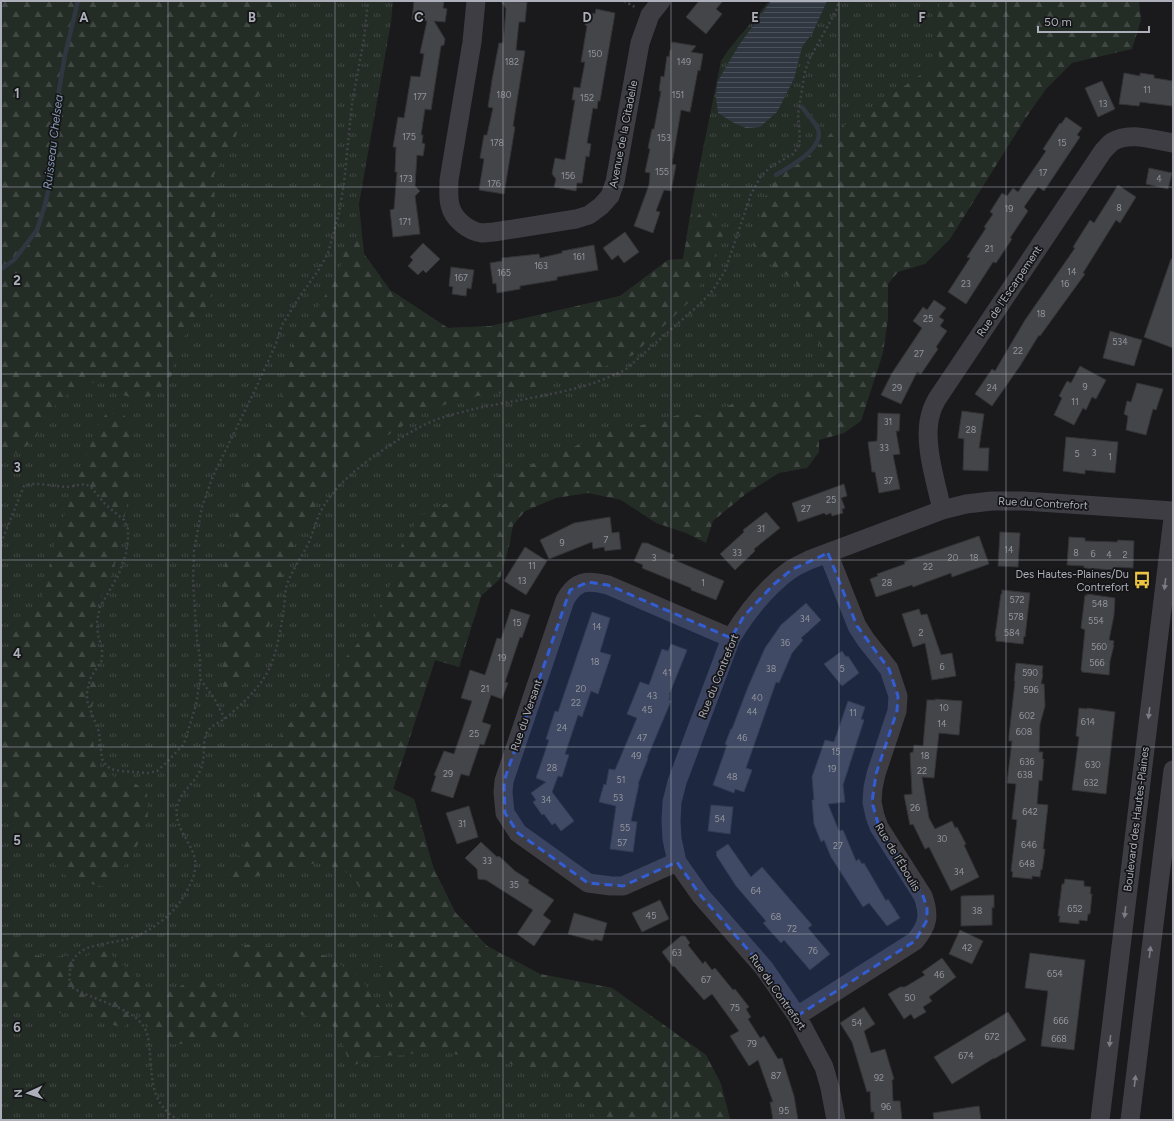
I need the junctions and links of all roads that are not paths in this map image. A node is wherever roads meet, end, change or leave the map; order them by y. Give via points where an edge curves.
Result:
1 (476, 1) edge
2 (660, 1) edge
3 (1173, 143) edge
4 (942, 510) junction
5 (1173, 511) edge
6 (1173, 518) edge
7 (828, 554) junction
8 (731, 638) junction
9 (1173, 770) edge
10 (677, 862) junction
11 (797, 1016) junction
12 (836, 1120) edge
13 (1100, 1120) edge
14 (1130, 1120) edge

1 - 2 street, Avenue de la Citadelle via 448,194 450,207 457,219 468,228 481,233 576,219 601,206 610,196 615,182 640,43 650,14
3 - 4 street, Rue de l'Escarpement via 1133,136 1122,137 1103,151 937,399 930,414 928,446
4 - 5 street, Rue du Contrefort via 992,501 1024,501
4 - 7 street, Rue du Contrefort
6 -> 13 street, Boulevard des Hautes-Plaines
7 - 8 street, Rue du Contrefort via 809,560 779,580 753,605
7 - 11 street, Rue de l'Éboulis via 857,626 889,669 898,696 897,711 876,774 872,802 879,828 923,896 927,920 915,941
8 - 10 street, Rue du Contrefort via 677,782 672,802 672,839
8 - 10 street, Rue du Versant via 608,585 588,582 578,584 570,590 564,600 504,781 505,813 518,833 588,882 623,886
14 -> 9 street
10 - 11 street, Rue du Contrefort via 701,896 764,968
11 - 12 street, Rue du Contrefort via 824,1067

